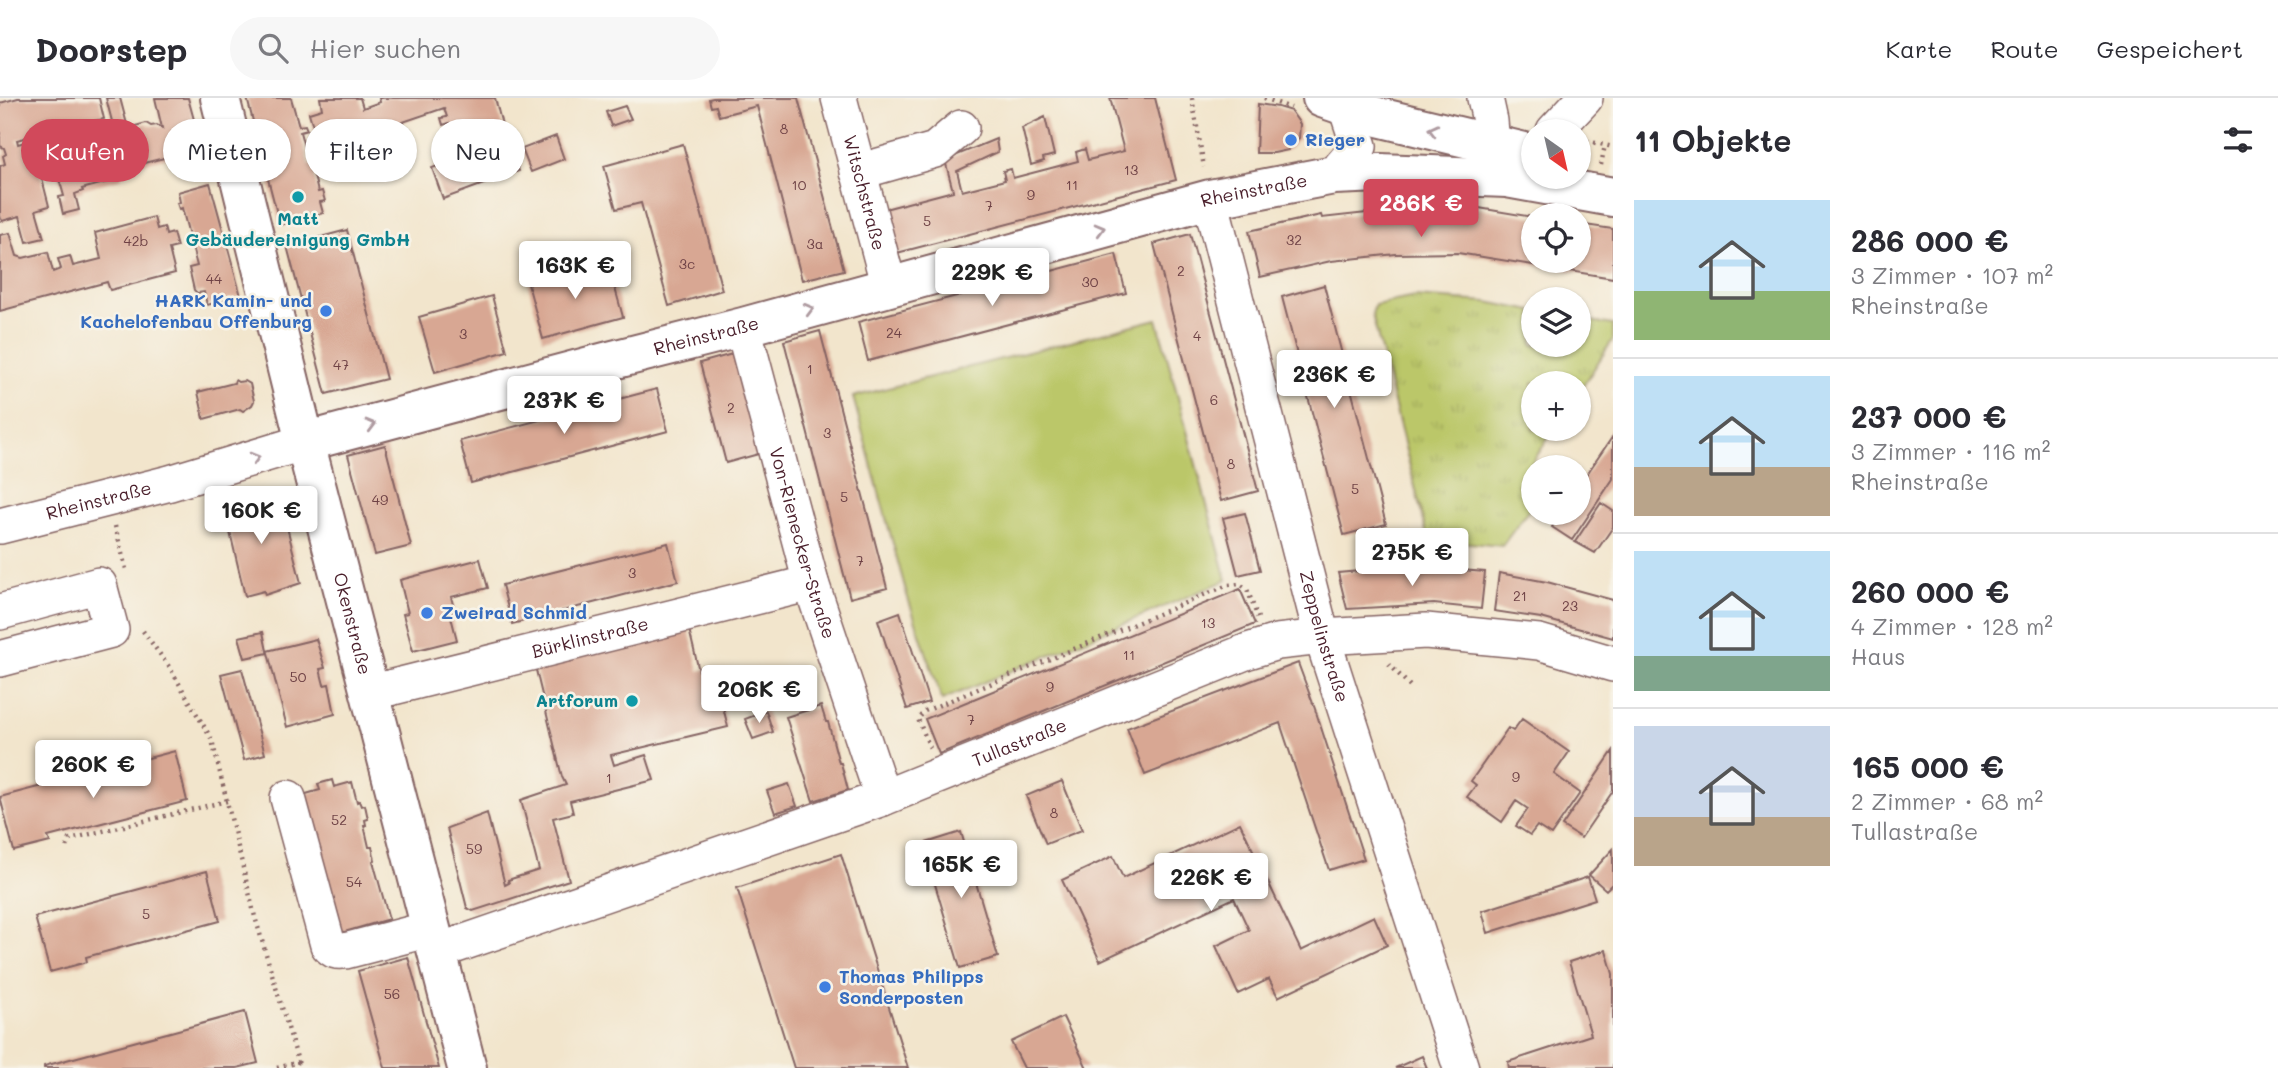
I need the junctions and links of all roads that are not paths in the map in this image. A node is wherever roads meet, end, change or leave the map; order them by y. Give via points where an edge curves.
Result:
1 (220, 98) edge
2 (839, 98) edge
3 (1485, 98) edge
4 (1585, 98) edge
5 (1334, 102) edge
6 (1565, 119) edge
7 (961, 128) dead end
8 (1516, 158) edge
9 (1600, 162) edge
10 (858, 172) junction
11 (1334, 175) junction
12 (1210, 199) junction
13 (888, 287) junction
14 (743, 327) junction
15 (305, 442) junction
16 (0, 526) edge
17 (811, 583) junction
18 (0, 612) edge
19 (1322, 637) junction
20 (0, 659) edge
21 (1613, 664) edge
22 (369, 693) junction
23 (288, 798) dead end
24 (883, 798) junction
25 (433, 940) junction
26 (467, 1068) edge
27 (1461, 1068) edge

1 - 15 main road, Okenstraße
2 - 10 street, Witschstraße
3 - 8 street via 1490,121
4 - 6 street
8 -> 5 main road
5 - 11 street via 1360,146
7 - 10 street via 935,150
8 - 9 main road, Rheinstraße
8 - 11 main road, Rheinstraße
10 - 13 street, Witschstraße
11 - 12 main road, Rheinstraße
13 -> 12 main road, Rheinstraße
12 - 19 street, Zeppelinstraße
14 -> 13 main road, Rheinstraße
15 -> 14 main road, Rheinstraße
14 - 17 street, Von-Rienecker-Straße
16 -> 15 street, Rheinstraße via 170,483
15 - 22 main road, Okenstraße
17 - 22 street, Bürklinstraße
17 - 24 street, Von-Rienecker-Straße
18 - 20 street via 99,585 111,630
19 - 21 street, Tullastraße via 1426,631 1539,642
19 - 24 street, Tullastraße via 1248,651
19 - 27 street, Zeppelinstraße
22 - 25 main road, Okenstraße
23 - 25 street, Tullastraße via 332,950
24 - 25 street, Tullastraße
25 - 26 main road, Okenstraße

